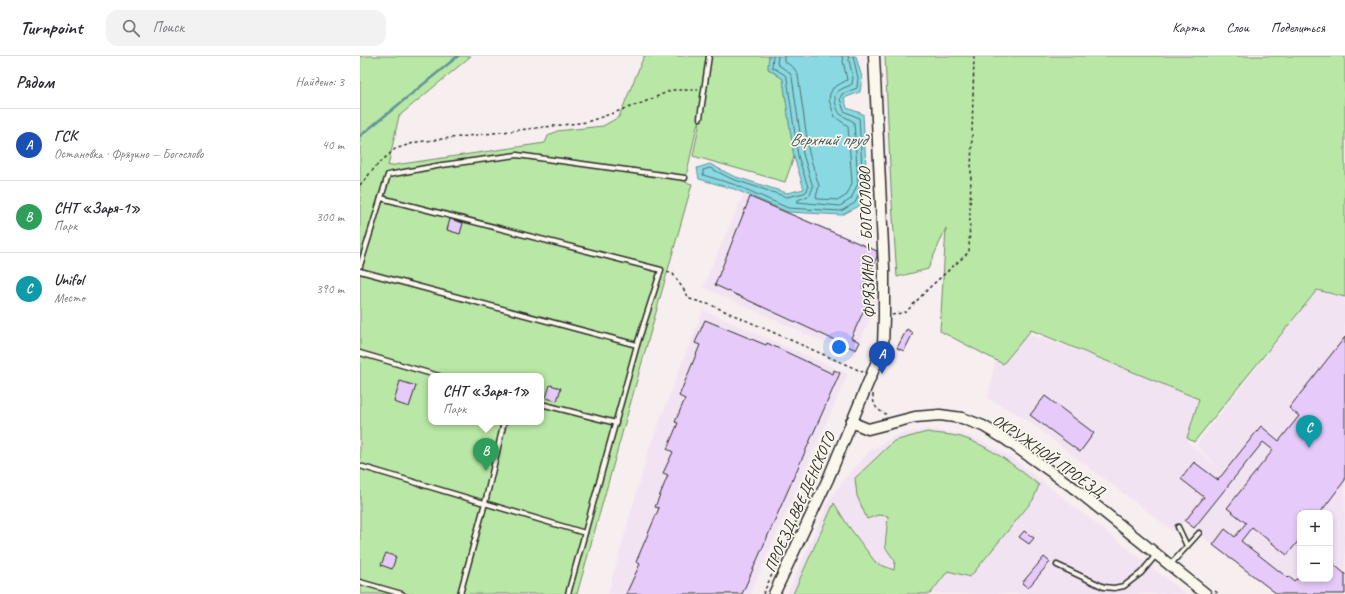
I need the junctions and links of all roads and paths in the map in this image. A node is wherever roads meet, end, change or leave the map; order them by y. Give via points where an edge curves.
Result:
1 (709, 56) edge
2 (874, 56) edge
3 (974, 56) edge
4 (704, 90) junction
5 (700, 118) dead end
6 (685, 178) dead end
7 (360, 185) edge
8 (381, 198) junction
9 (360, 266) edge
10 (662, 270) junction
11 (360, 271) edge
12 (884, 316) junction
13 (637, 346) junction
14 (360, 353) edge
15 (429, 373) edge
16 (870, 375) junction
17 (544, 405) edge
18 (851, 422) junction
19 (616, 423) junction
20 (503, 425) edge
21 (832, 444) dead end
22 (360, 466) edge
23 (485, 503) junction
24 (1178, 527) dead end
25 (585, 533) junction
26 (1199, 533) dead end
27 (1187, 546) junction
28 (1156, 554) junction
29 (1056, 565) dead end
30 (1170, 565) junction
31 (360, 582) edge
32 (402, 594) edge
33 (460, 594) edge
34 (568, 594) edge
35 (763, 594) edge
36 (774, 594) edge
37 (1206, 594) edge

1 - 4 lane
2 - 12 street, ФРЯЗИНО — БОГОСЛОВО
3 - 12 path via 969,252 906,312
4 - 5 lane
4 - 7 path via 672,90 587,122 417,142 395,149
6 - 8 lane via 517,155 388,175
8 - 9 lane
8 - 10 lane
10 - 13 lane
10 - 16 path via 673,274 690,299 711,305
11 - 13 lane
12 - 16 street, ФРЯЗИНО — БОГОСЛОВО via 883,347
13 - 19 lane
14 - 15 lane
16 - 18 street, ФРЯЗИНО — БОГОСЛОВО
17 - 19 lane
18 - 28 street, ОКРУЖНОЙ ПРОЕЗД via 868,429 915,417 940,415 962,418 983,426 1074,488
18 - 36 street, ПРОЕЗД ВВЕДЕНСКОГО via 828,479
19 - 25 lane
20 - 23 lane
21 - 35 path
22 - 23 lane
23 - 25 lane
23 - 33 lane
24 - 27 lane
25 - 34 lane
26 - 27 lane
27 - 30 lane
28 - 29 lane via 1141,574 1124,586 1114,588 1104,587
28 - 30 street, ОКРУЖНОЙ ПРОЕЗД
30 - 37 street, ОКРУЖНОЙ ПРОЕЗД
31 - 32 lane

